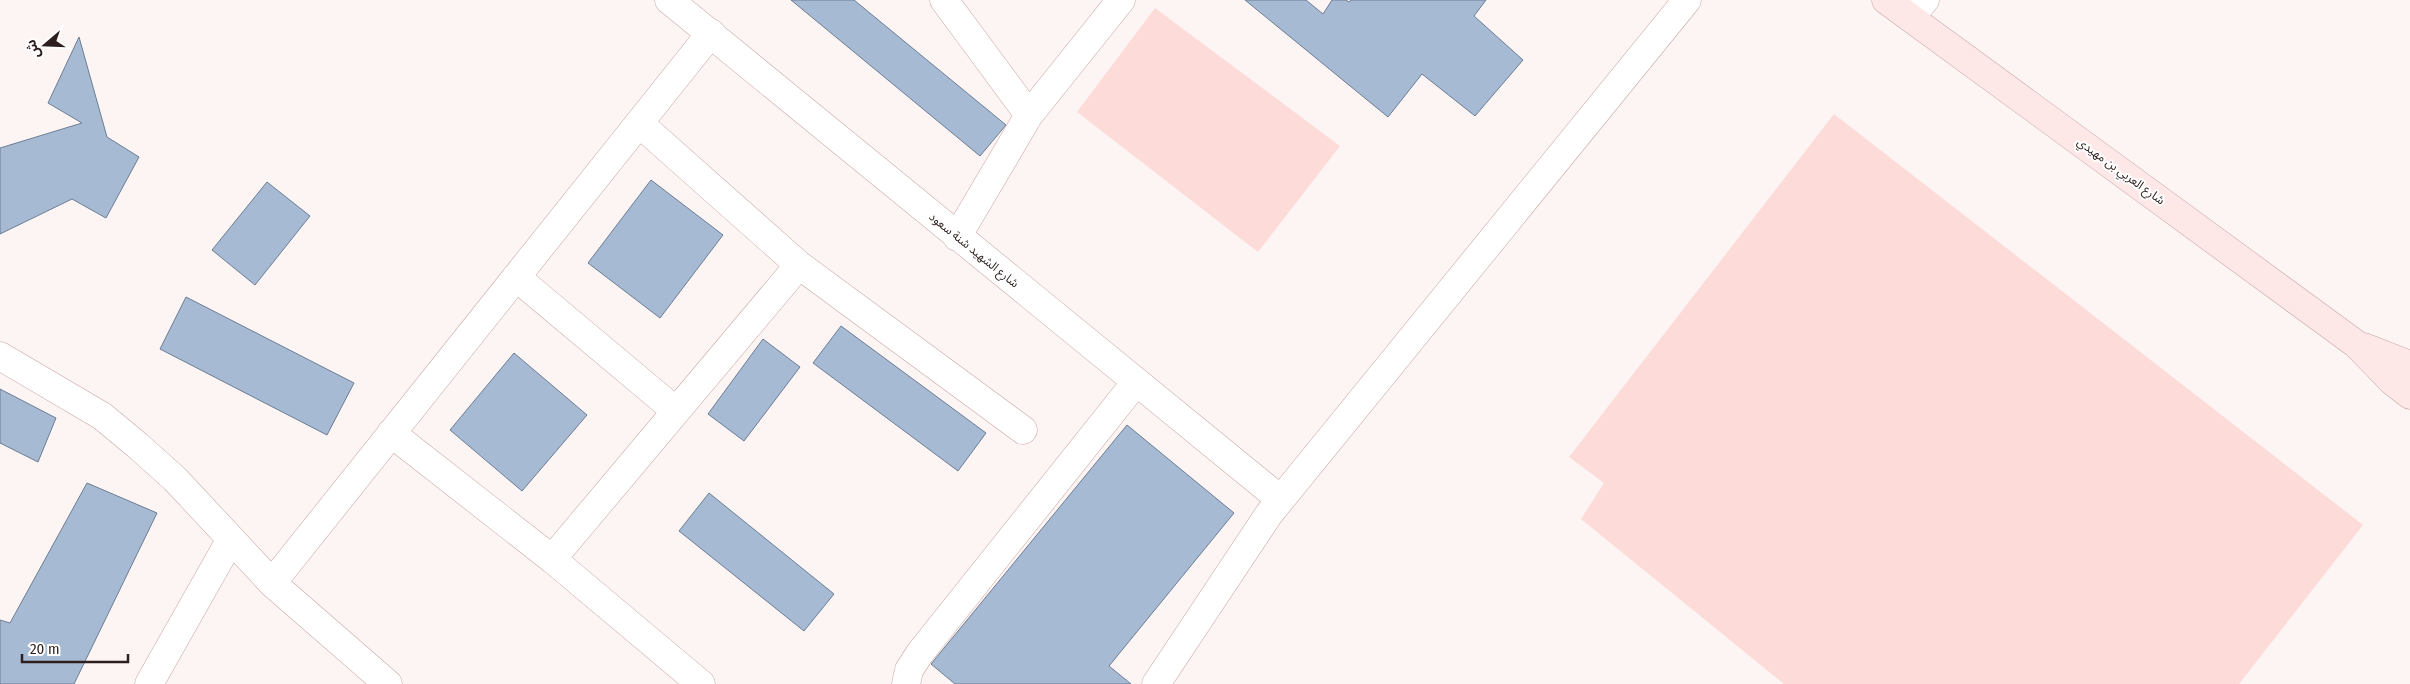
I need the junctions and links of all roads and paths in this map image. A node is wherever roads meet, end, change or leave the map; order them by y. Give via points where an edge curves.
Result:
1 (669, 0) edge
2 (944, 0) edge
3 (1121, 0) edge
4 (1687, 0) edge
5 (1886, 0) edge
6 (1918, 8) edge
7 (711, 33) junction
8 (1029, 115) junction
9 (639, 123) junction
10 (957, 237) junction
11 (799, 264) junction
12 (516, 277) junction
13 (2356, 344) junction
14 (0, 356) edge
15 (2410, 365) edge
16 (1136, 382) junction
17 (2410, 395) edge
18 (676, 411) junction
19 (1024, 430) dead end
20 (391, 433) junction
21 (1280, 499) junction
22 (231, 539) junction
23 (552, 559) junction
24 (272, 583) junction
25 (149, 684) edge
26 (388, 684) edge
27 (701, 684) edge
28 (906, 684) edge
29 (1156, 684) edge

1 - 7 street, شارع الشهيد شنة سعود
2 - 8 street
3 - 8 street
4 - 21 street
5 - 6 street, شارع العربي بن مهيدي
6 - 13 street, شارع العربي بن مهيدي
7 - 9 street
7 - 10 street, شارع الشهيد شنة سعود
8 - 10 street
9 - 11 street
9 - 12 street
10 - 16 street, شارع الشهيد شنة سعود
11 - 18 street
11 - 19 street
12 - 18 street
12 - 20 street
13 - 15 street, شارع العربي بن مهيدي
13 - 17 street, شارع العربي بن مهيدي
14 - 22 street via 102,416 176,479
16 - 21 street, شارع الشهيد شنة سعود
16 - 28 street via 920,653 909,670
18 - 23 street
20 - 23 street
20 - 24 street
21 - 29 street
22 - 24 street
22 - 25 street
23 - 27 street
24 - 26 street

